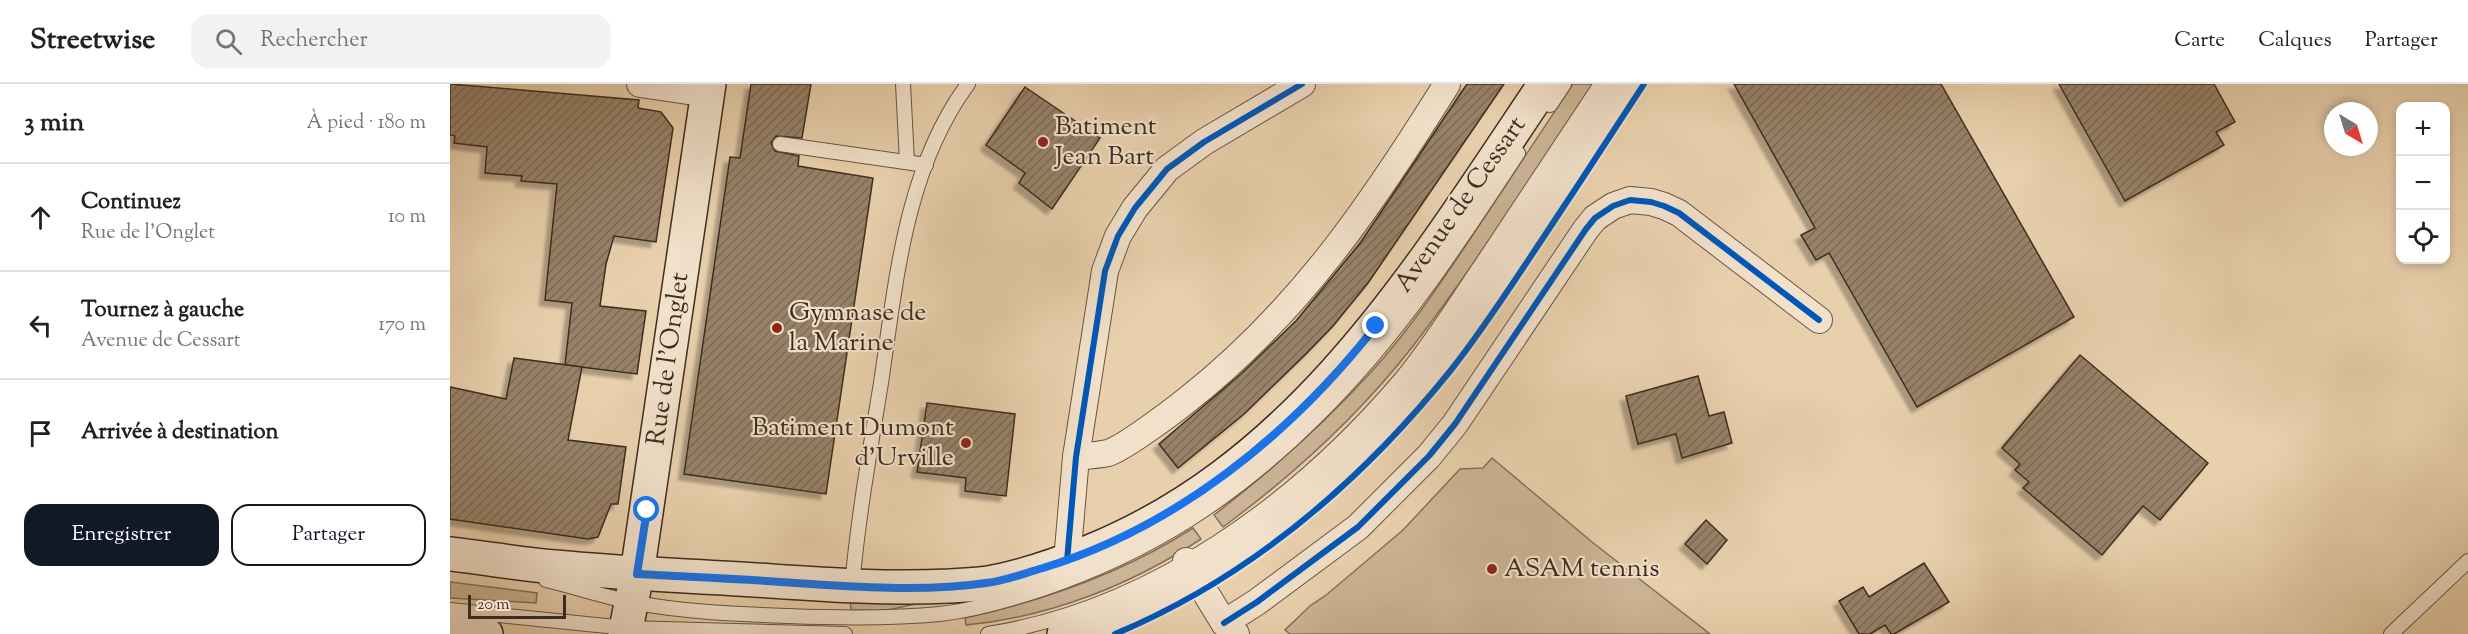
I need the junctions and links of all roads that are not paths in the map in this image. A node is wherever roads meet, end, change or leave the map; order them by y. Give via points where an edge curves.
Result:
1 (640, 84) edge
2 (903, 84) edge
3 (968, 84) edge
4 (1302, 84) edge
5 (1446, 84) edge
6 (1564, 84) edge
7 (1602, 84) edge
8 (1625, 84) edge
9 (708, 89) edge
10 (1545, 98) edge
11 (1526, 142) dead end
12 (780, 144) dead end
13 (907, 162) junction
14 (926, 165) junction
15 (1819, 320) dead end
16 (1076, 457) junction
17 (450, 554) edge
18 (1066, 561) junction
19 (2468, 561) edge
20 (1190, 568) junction
21 (514, 576) dead end
22 (852, 586) junction
23 (630, 609) edge
24 (450, 610) edge
25 (1230, 629) edge
26 (450, 630) edge
27 (486, 634) edge
28 (845, 634) edge
29 (988, 634) edge
30 (1064, 634) edge
31 (2391, 634) edge

1 - 9 street
2 - 13 lane
3 - 14 lane via 950,108
4 - 16 street via 1204,142 1167,169 1118,236 1105,271
5 - 16 street via 1337,249 1279,316 1216,377 1167,415 1110,452
6 - 10 lane
7 - 20 lane via 1401,378 1325,456
8 - 20 main road via 1458,336 1389,420 1321,485 1265,530
9 - 23 main road, Rue de l'Onglet
10 - 18 main road, Avenue de Cessart via 1353,355 1275,434 1191,501 1123,538
11 - 23 lane via 1449,258 1332,401 1233,490 1144,548 1029,593 941,614 861,618
12 - 13 lane
13 - 14 lane
14 - 22 lane via 914,194 895,294
15 - 25 street via 1679,213 1651,202 1630,200 1613,206 1586,229 1455,424 1429,456 1358,527
16 - 18 street
17 - 23 main road, Avenue de Cessart via 554,567
18 - 22 main road, Avenue de Cessart via 988,583
19 - 31 lane
20 - 25 street
20 - 29 lane via 1076,612
20 - 30 main road via 1137,605
21 - 23 lane via 546,580
22 - 23 main road, Avenue de Cessart
23 - 24 lane
23 - 28 lane
26 - 27 main road

